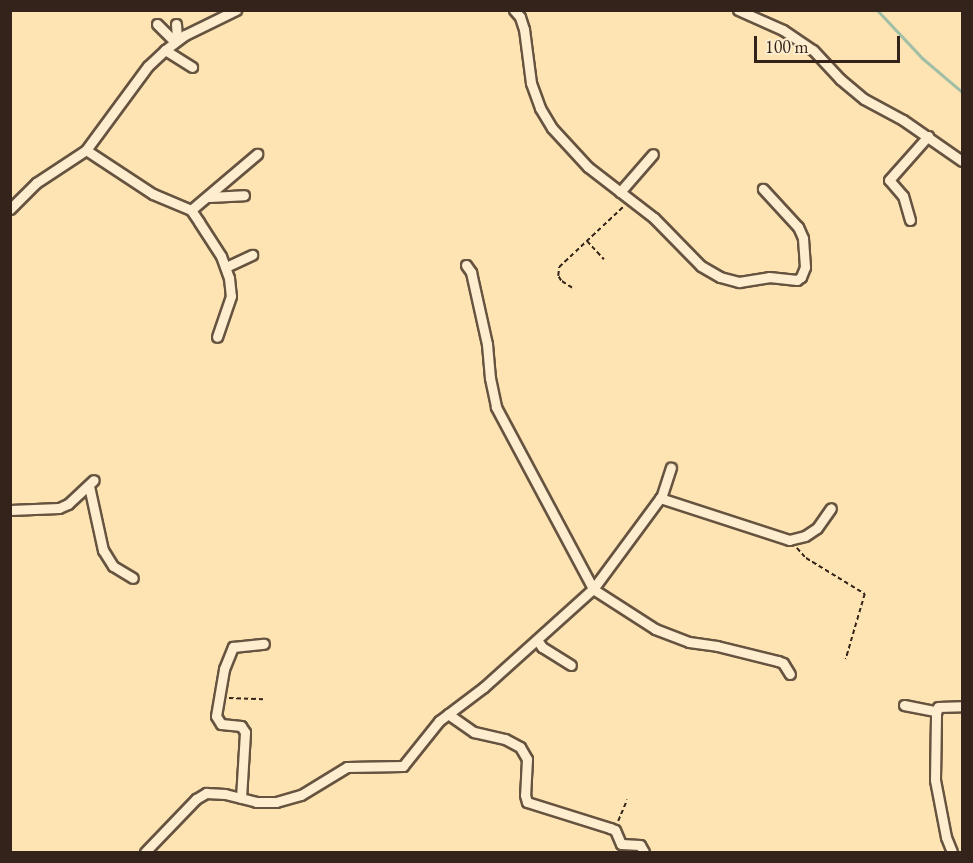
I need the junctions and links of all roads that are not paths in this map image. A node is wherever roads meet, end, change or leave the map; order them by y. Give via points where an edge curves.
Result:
1 (236, 10) edge
2 (514, 10) edge
3 (738, 10) edge
4 (157, 24) dead end
5 (176, 24) dead end
6 (176, 41) junction
7 (165, 50) junction
8 (192, 68) dead end
9 (927, 136) junction
10 (86, 150) junction
11 (257, 154) dead end
12 (653, 154) dead end
13 (963, 161) edge
14 (763, 189) dead end
15 (620, 192) junction
16 (244, 195) dead end
17 (206, 197) junction
18 (10, 209) edge
19 (191, 210) junction
20 (910, 220) dead end
21 (252, 255) dead end
22 (466, 265) dead end
23 (226, 267) junction
24 (217, 338) dead end
25 (671, 468) dead end
26 (661, 498) junction
27 (831, 508) dead end
28 (10, 510) edge
29 (133, 578) dead end
30 (593, 589) junction
31 (537, 640) junction
32 (264, 644) dead end
33 (571, 664) dead end
34 (790, 674) dead end
35 (904, 705) dead end
36 (963, 706) edge
37 (936, 711) junction
38 (448, 714) junction
39 (241, 798) junction
40 (620, 848) edge
41 (145, 852) edge
42 (644, 852) edge
43 (952, 852) edge

1 - 6 street
2 - 15 street via 525,29 531,82 546,118 570,150
3 - 9 street via 783,30 813,50 864,99
4 - 6 street
5 - 6 street
6 - 7 street
7 - 8 street
7 - 10 street via 148,66
9 - 13 street
9 - 20 street via 889,180 903,196
10 - 18 street via 36,183
10 - 19 street via 153,194
11 - 17 street
12 - 15 street
14 - 15 street via 798,227 803,238 805,267 797,280 769,277 739,282 711,273 654,218
16 - 17 street
17 - 19 street
19 - 23 street
21 - 23 street
22 - 30 street via 471,272 487,344 496,407
23 - 24 street via 231,296
25 - 26 street
26 - 27 street via 778,539 791,540 817,528
26 - 30 street
28 - 29 street via 59,508 92,483 103,550 121,573
30 - 31 street
30 - 34 street via 656,629 689,642 778,661
31 - 33 street
31 - 38 street
32 - 39 street via 232,646 219,698 218,722 241,726 245,732
35 - 37 street
36 - 37 street via 943,706
37 - 43 street via 935,780
38 - 39 street via 403,766 347,767 286,801 267,803
38 - 40 street via 474,732 520,747 527,759 527,802 615,830
39 - 41 street via 211,793 201,796
40 - 42 street via 640,845

